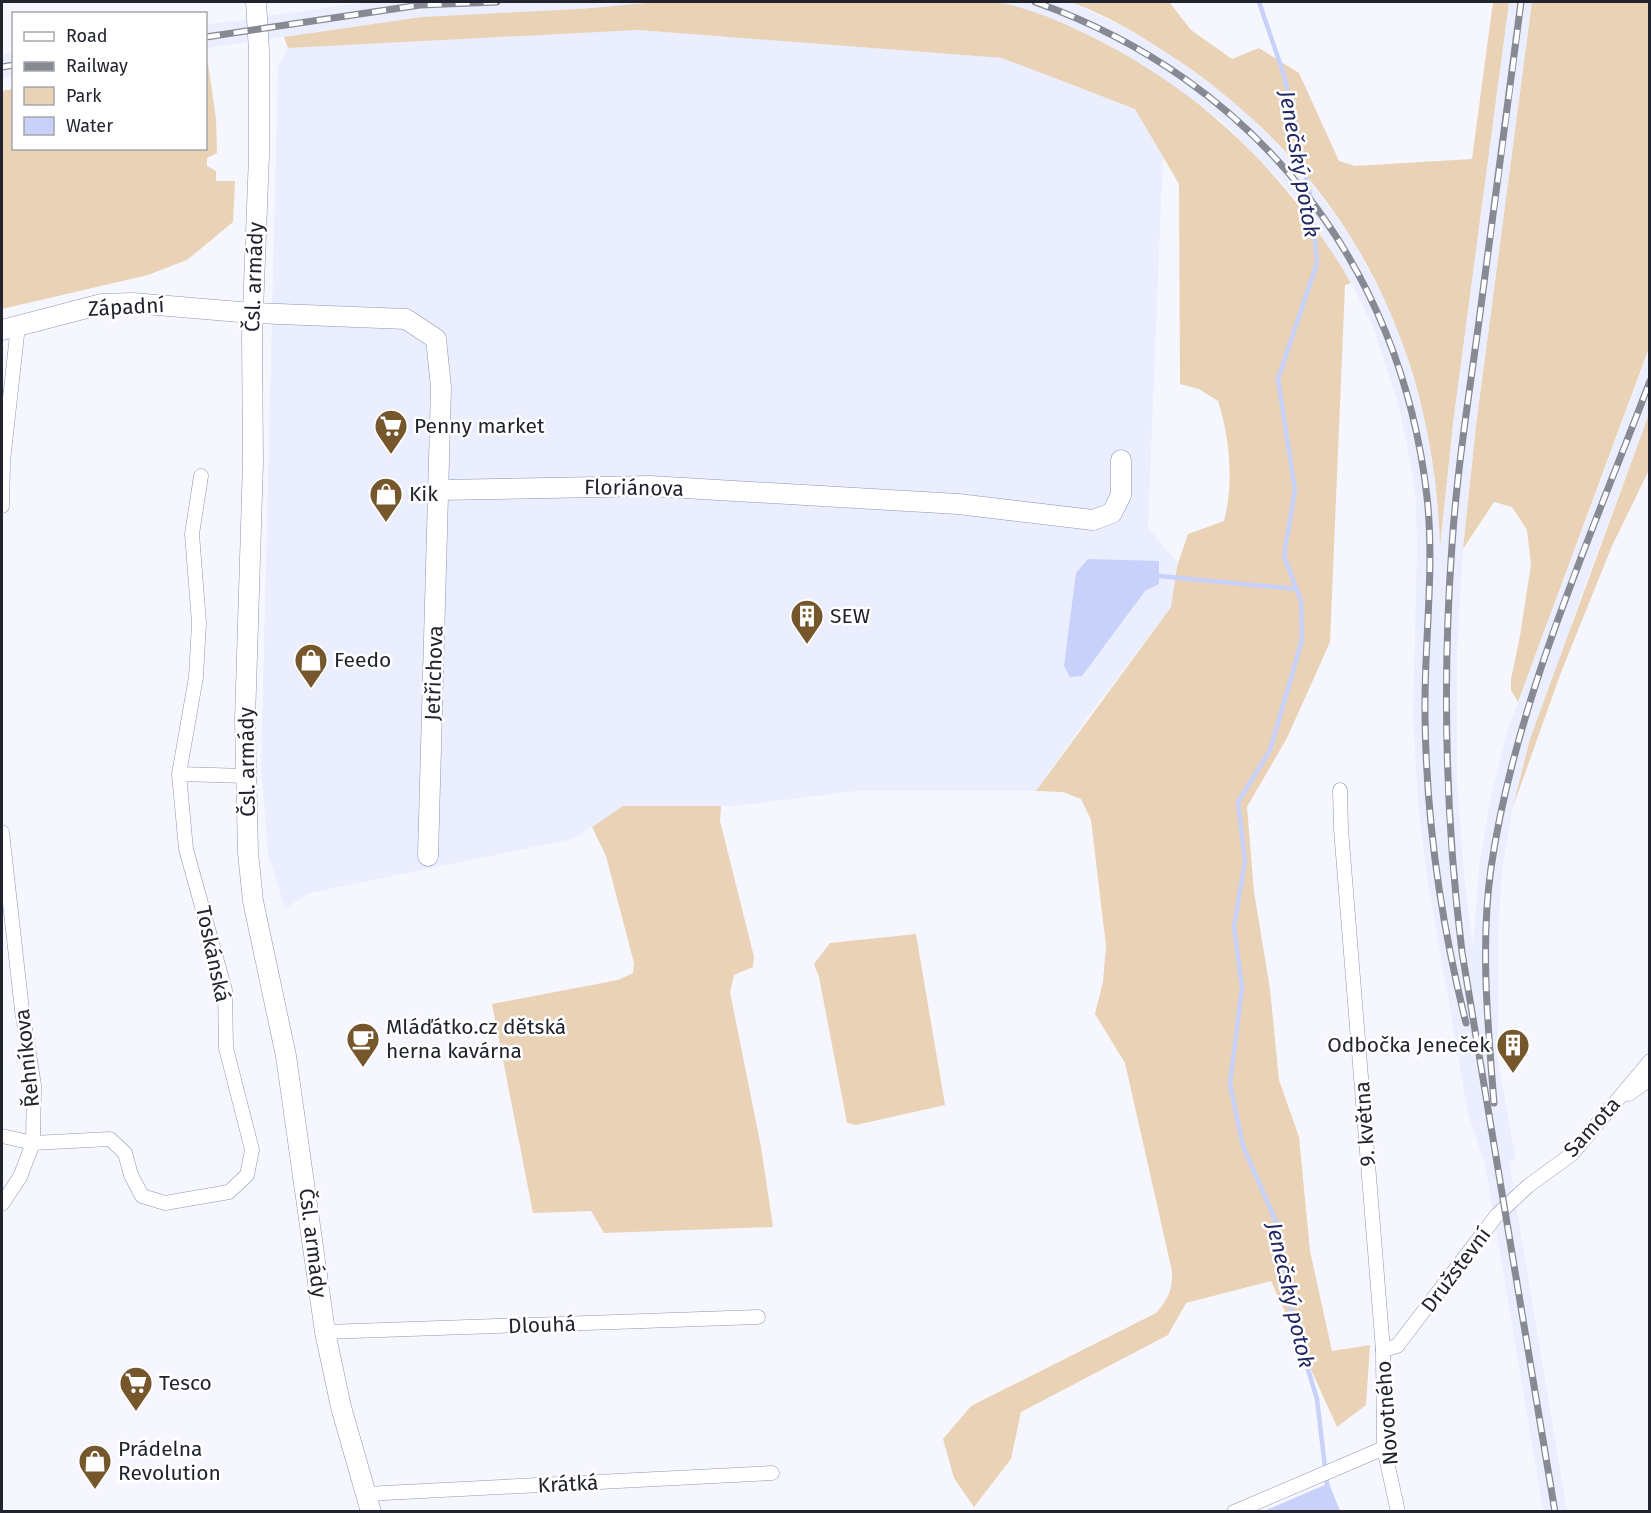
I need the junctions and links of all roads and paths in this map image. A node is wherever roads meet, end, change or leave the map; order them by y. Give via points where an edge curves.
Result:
1 (256, 2) edge
2 (252, 313) junction
3 (10, 328) edge
4 (1121, 460) dead end
5 (2, 461) edge
6 (201, 476) dead end
7 (439, 490) junction
8 (2, 506) edge
9 (179, 774) junction
10 (246, 776) junction
11 (1340, 790) dead end
12 (2, 832) edge
13 (428, 856) dead end
14 (1650, 1061) edge
15 (1650, 1079) edge
16 (1611, 1108) junction
17 (2, 1136) edge
18 (33, 1143) junction
19 (1528, 1186) joint
20 (2, 1204) edge
21 (758, 1317) dead end
22 (325, 1332) junction
23 (1383, 1350) junction
24 (1384, 1448) junction
25 (772, 1473) dead end
26 (368, 1503) edge
27 (1233, 1512) edge
28 (1398, 1512) edge

1 - 2 street, Čsl. armády via 260,155
2 - 3 street, Západní via 176,305 102,304
2 - 7 street via 406,319 436,339 441,387
2 - 10 street, Čsl. armády
3 - 5 street
4 - 7 street, Floriánova via 1121,495 1112,513 1093,520 958,504 650,486
5 - 8 street
6 - 9 street, Toskánská via 192,534 199,623 196,677
7 - 13 street, Jetřichova
9 - 10 street
9 - 18 street, Toskánská via 186,849 225,990 226,1048 252,1150 247,1175 228,1192 165,1203 142,1196 125,1153 110,1139
10 - 22 street, Čsl. armády via 253,901 286,1056
11 - 23 street, 9. května
12 - 18 street, Řehníkova via 34,1085
14 - 16 street, Samota
15 - 16 street
16 - 19 street, Samota via 1572,1154
17 - 18 street, Toskánská
18 - 20 street, Řehníkova via 20,1177
19 - 23 street, Družstevní via 1497,1215 1397,1346
21 - 22 street, Dlouhá
22 - 26 street, Čsl. armády
23 - 24 street, Novotného
24 - 27 street
24 - 28 street, Novotného
25 - 26 street, Krátká

